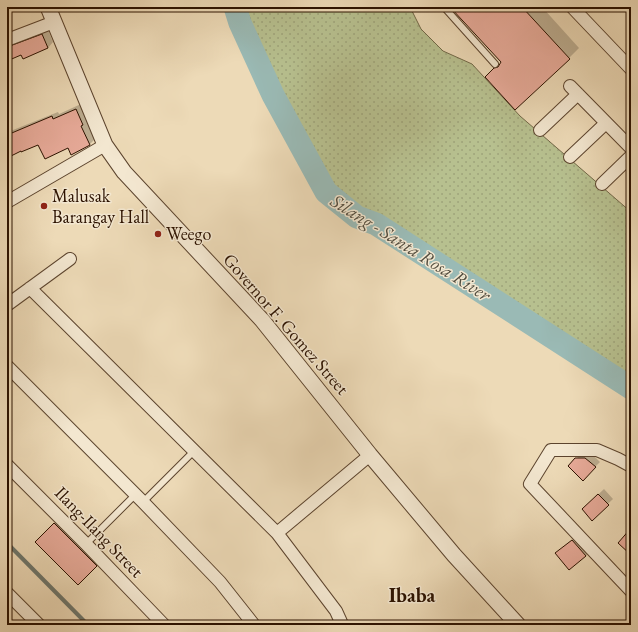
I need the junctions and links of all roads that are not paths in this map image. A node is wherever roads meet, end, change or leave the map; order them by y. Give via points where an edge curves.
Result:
1 (48, 7) edge
2 (444, 7) edge
3 (572, 7) edge
4 (54, 22) junction
5 (7, 40) edge
6 (495, 64) dead end
7 (631, 69) edge
8 (606, 123) junction
9 (540, 130) dead end
10 (105, 145) junction
11 (631, 148) edge
12 (631, 156) edge
13 (570, 157) dead end
14 (602, 184) dead end
15 (7, 202) edge
16 (70, 259) dead end
17 (30, 288) junction
18 (7, 305) edge
19 (7, 366) edge
20 (194, 451) junction
21 (370, 455) junction
22 (7, 465) edge
23 (631, 466) edge
24 (139, 499) junction
25 (277, 534) junction
26 (86, 544) junction
27 (631, 590) edge
28 (7, 593) edge
29 (39, 625) edge
30 (164, 625) edge
31 (254, 625) edge
32 (340, 625) edge
33 (518, 625) edge

1 - 4 street, Governor F. Gomez Street
2 - 6 lane
3 - 7 street
4 - 5 street
4 - 10 street, Governor F. Gomez Street
8 - 9 street via 574,90
8 - 11 street
8 - 13 street
10 - 15 street
10 - 21 street, Governor F. Gomez Street via 124,172 262,320
12 - 14 street
16 - 17 street
17 - 18 street
17 - 20 street
19 - 24 street
20 - 24 lane
20 - 25 street
21 - 25 street
21 - 33 street, Governor F. Gomez Street via 454,555
22 - 26 street, Ilang-Ilang Street
23 - 27 street via 597,450 550,450 530,484
24 - 26 lane
24 - 31 street via 220,582
25 - 32 street via 336,611
26 - 30 street, Ilang-Ilang Street
28 - 29 street

